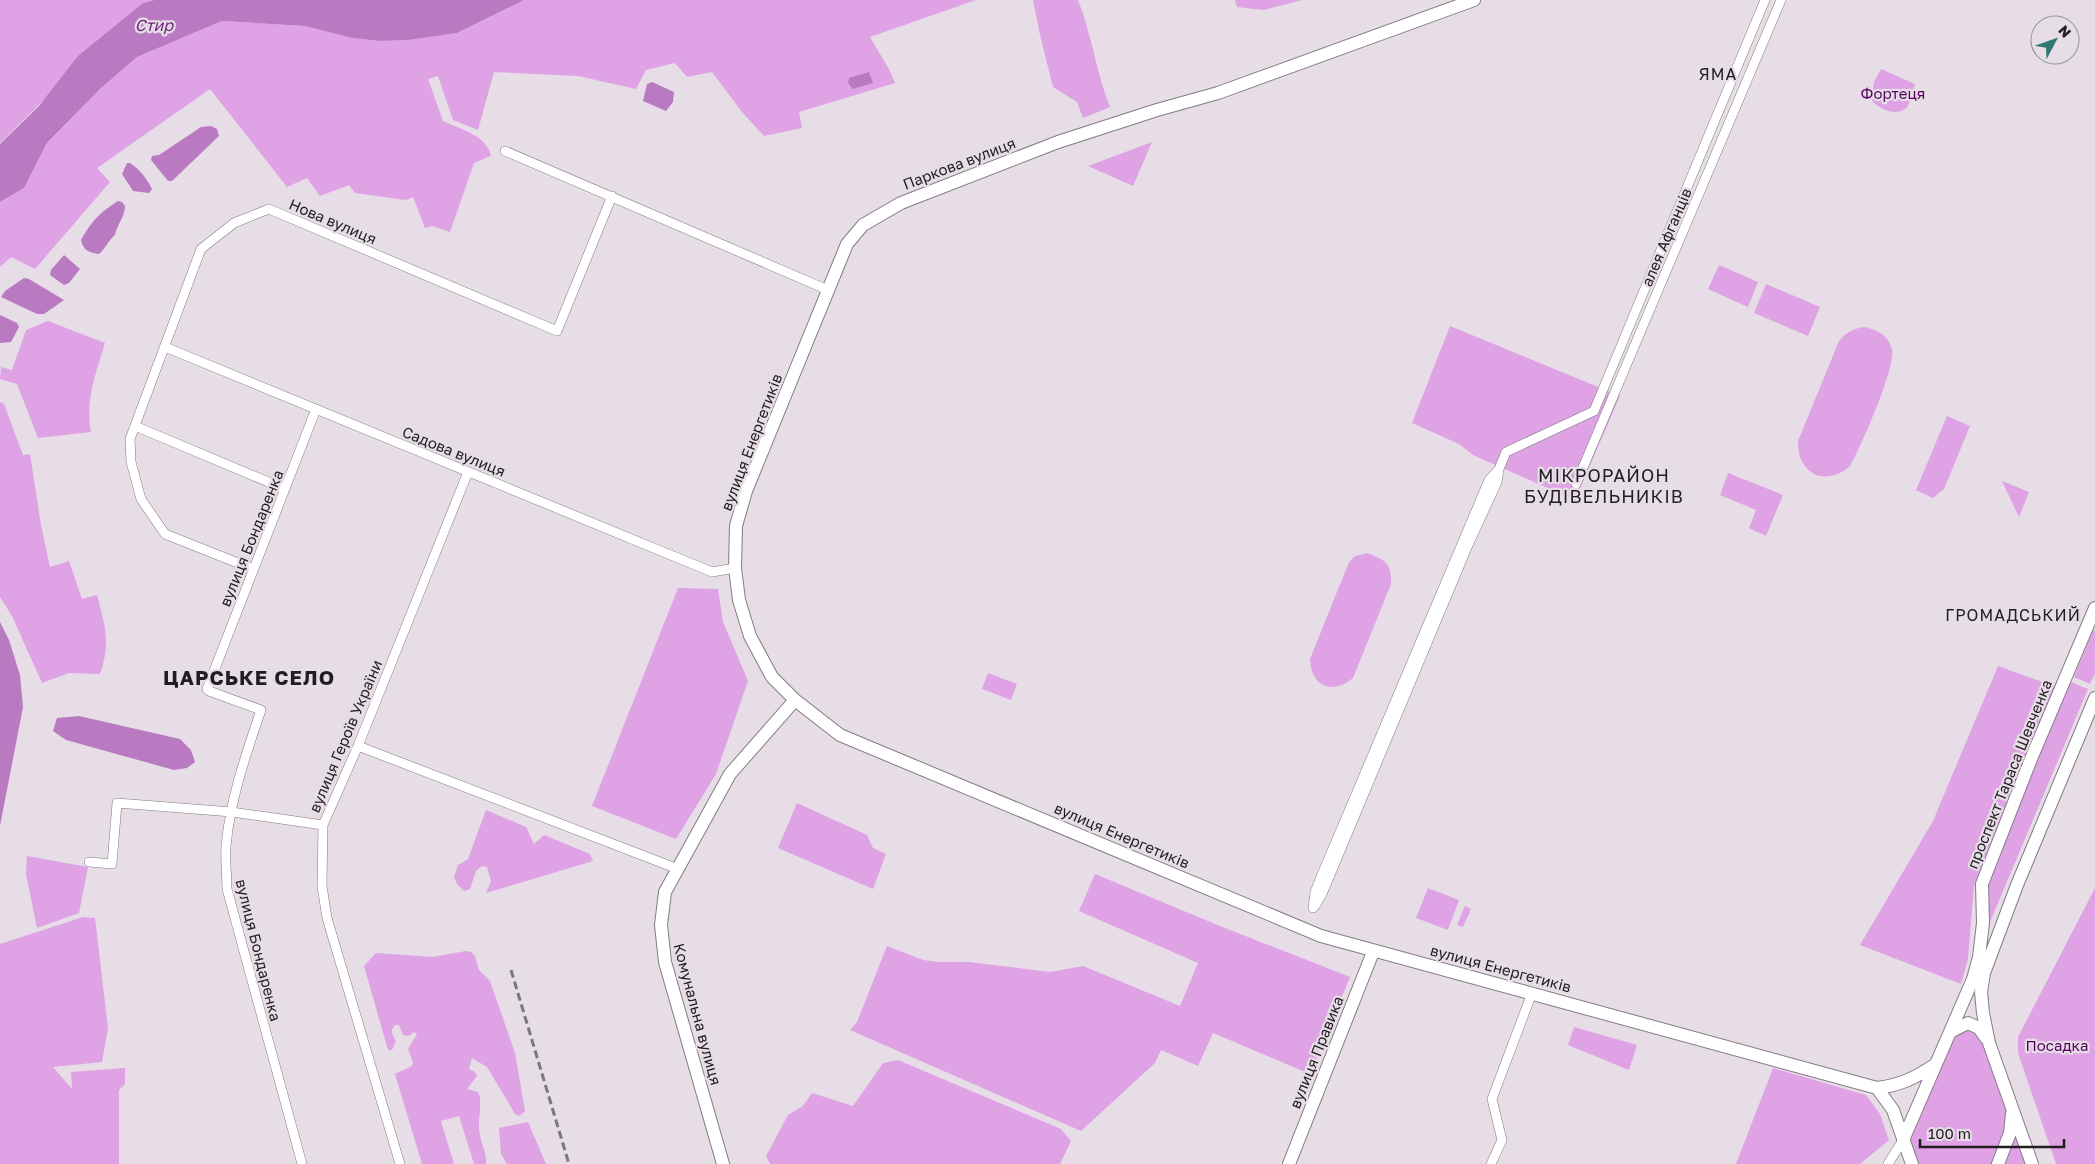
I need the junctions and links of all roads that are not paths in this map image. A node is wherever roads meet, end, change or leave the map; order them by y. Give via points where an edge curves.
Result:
1 (1474, 0) edge
2 (1765, 0) edge
3 (1781, 0) edge
4 (505, 151) dead end
5 (612, 196) junction
6 (828, 290) junction
7 (165, 347) junction
8 (316, 409) junction
9 (135, 426) junction
10 (1499, 469) junction
11 (468, 472) junction
12 (1576, 484) dead end
13 (285, 489) junction
14 (735, 568) junction
15 (253, 569) junction
16 (2095, 608) edge
17 (2095, 698) edge
18 (795, 700) junction
19 (358, 746) junction
20 (232, 812) junction
21 (323, 825) junction
22 (89, 862) dead end
23 (678, 869) junction
24 (1373, 952) junction
25 (1532, 993) junction
26 (1950, 1032) junction
27 (1989, 1043) junction
28 (1936, 1064) junction
29 (1877, 1088) junction
30 (2012, 1109) junction
31 (1903, 1140) junction
32 (302, 1164) edge
33 (400, 1164) edge
34 (723, 1164) edge
35 (1289, 1164) edge
36 (1491, 1164) edge
37 (1888, 1164) edge
38 (1912, 1164) edge
39 (1998, 1164) edge
40 (2032, 1164) edge

1 - 6 street, Паркова вулиця via 1218,93 1058,142 901,203 863,225 847,244
2 - 10 street, алея Афганців via 1594,411 1506,452
3 - 12 street, алея Афганців
4 - 5 street
5 - 6 street
5 - 7 street, Нова вулиця via 557,331 270,209 234,223 201,249
6 - 14 street, вулиця Енергетиків via 746,492 736,526
7 - 8 street, Садова вулиця
7 - 9 street, Нова вулиця
8 - 11 street, Садова вулиця
8 - 13 street, вулиця Бондаренка
9 - 13 street
9 - 15 street, Нова вулиця via 130,439 131,462 141,499 164,534
10 - 10 street via 1497,482 1322,894 1313,908 1318,884 1462,542 1489,480
11 - 14 street, Садова вулиця via 712,572
11 - 19 street, вулиця Героїв України
13 - 15 street, вулиця Бондаренка
14 - 18 street, вулиця Енергетиків via 739,600 750,636 772,677
15 - 20 street, вулиця Бондаренка via 207,688 261,710 246,751
16 - 26 street, проспект Тараса Шевченка via 1982,884 1983,923 1979,957 1967,996
17 - 27 street via 1984,973 1982,1013
18 - 23 street, Комунальна вулиця via 730,774
18 - 24 street, вулиця Енергетиків via 840,735 1321,936
19 - 21 street, вулиця Героїв України
19 - 23 street
20 - 21 street
20 - 22 street via 117,803 112,864
20 - 32 street, вулиця Бондаренка via 226,847 227,889
21 - 33 street, вулиця Героїв України via 322,886 327,918
23 - 34 street, Комунальна вулиця via 665,892 660,925 665,962
24 - 25 street, вулиця Енергетиків
24 - 35 street, вулиця Правика
25 - 29 street, вулиця Енергетиків
25 - 36 street via 1492,1099 1502,1140
26 - 27 street via 1968,1023 1979,1028
26 - 28 street, проспект Тараса Шевченка
27 - 30 street
28 - 29 street via 1899,1085
28 - 31 street, проспект Тараса Шевченка
29 - 31 street via 1893,1110
30 - 39 street via 2010,1133
30 - 40 street
31 - 37 street
31 - 38 street

